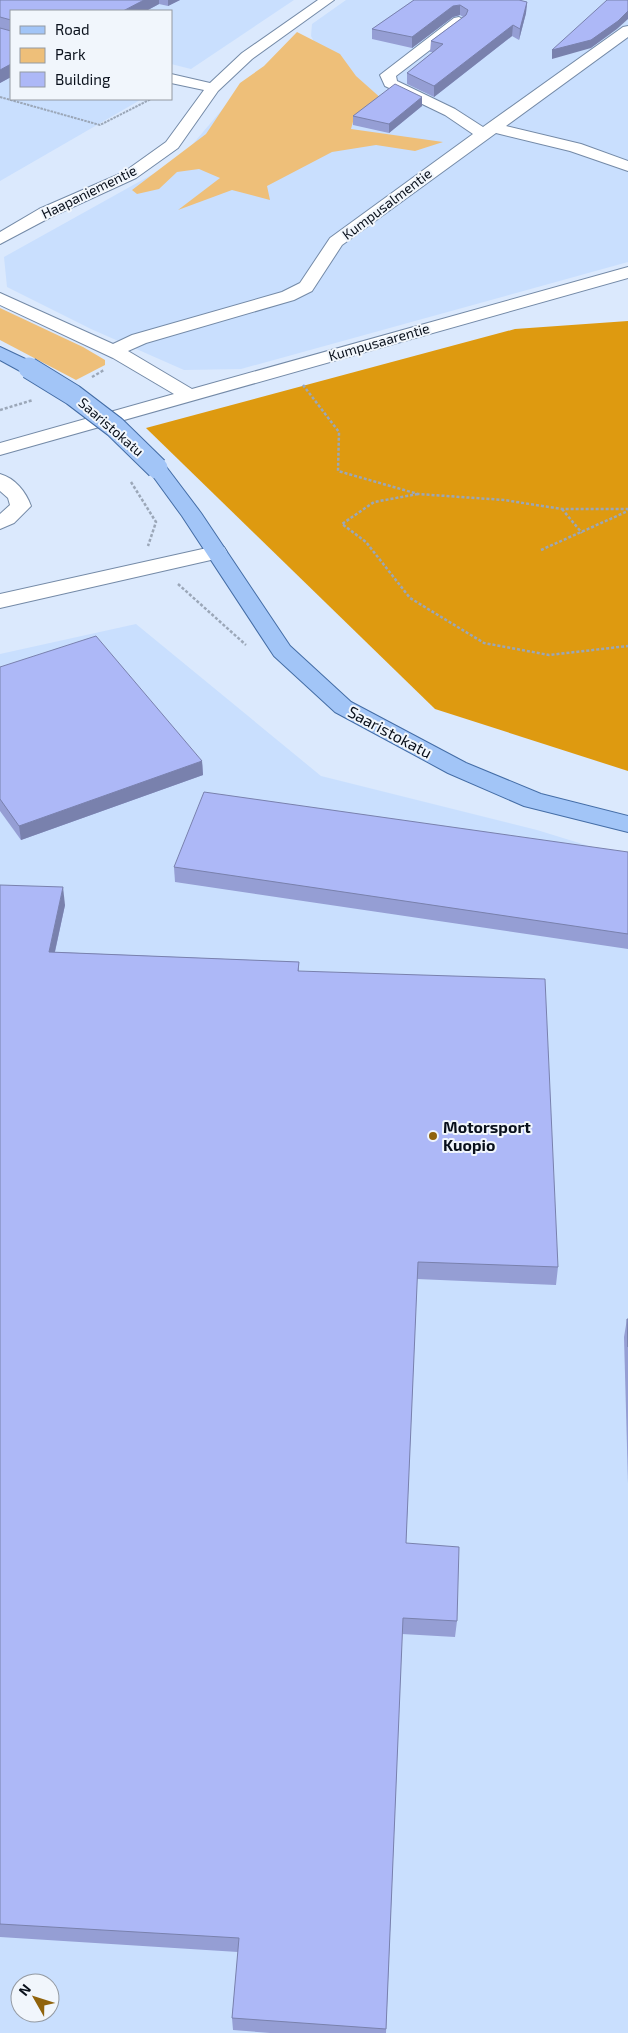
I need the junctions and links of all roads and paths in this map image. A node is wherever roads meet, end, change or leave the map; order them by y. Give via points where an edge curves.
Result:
1 (327, 0) edge
2 (459, 21) edge
3 (628, 30) edge
4 (172, 78) edge
5 (213, 88) junction
6 (11, 100) edge
7 (149, 100) edge
8 (488, 130) junction
9 (628, 166) edge
10 (0, 239) edge
11 (628, 272) edge
12 (0, 298) edge
13 (112, 351) junction
14 (0, 353) edge
15 (301, 383) dead end
16 (188, 395) junction
17 (0, 449) edge
18 (0, 480) edge
19 (418, 494) junction
20 (562, 509) junction
21 (628, 510) edge
22 (0, 523) edge
23 (582, 533) junction
24 (540, 550) dead end
25 (216, 552) junction
26 (0, 601) edge
27 (628, 646) edge
28 (628, 824) edge

1 - 5 street, Haapaniementie via 247,56
2 - 8 street via 388,75 390,83
3 - 8 street, Kumpusalmentie
4 - 5 street
5 - 10 street, Haapaniementie via 172,145 137,170 45,213
6 - 7 path via 100,125
8 - 9 street via 575,147
8 - 13 street, Kumpusalmentie via 336,242 306,287 288,296 139,338
11 - 16 street, Kumpusaarentie
12 - 13 street
13 - 16 street via 168,380
14 - 25 main road, Saaristokatu, bridge via 73,395 114,428 157,468
15 - 19 path via 339,432 338,471
16 - 17 street, Kumpusaarentie
18 - 22 street via 17,496 21,506
19 - 20 path via 504,500
19 - 27 path via 374,502 342,524 366,542 410,598 484,643 549,655
20 - 21 path
20 - 23 path
21 - 23 path
23 - 24 path
25 - 26 street
25 - 28 main road, Saaristokatu via 282,651 343,707 457,768 525,796

